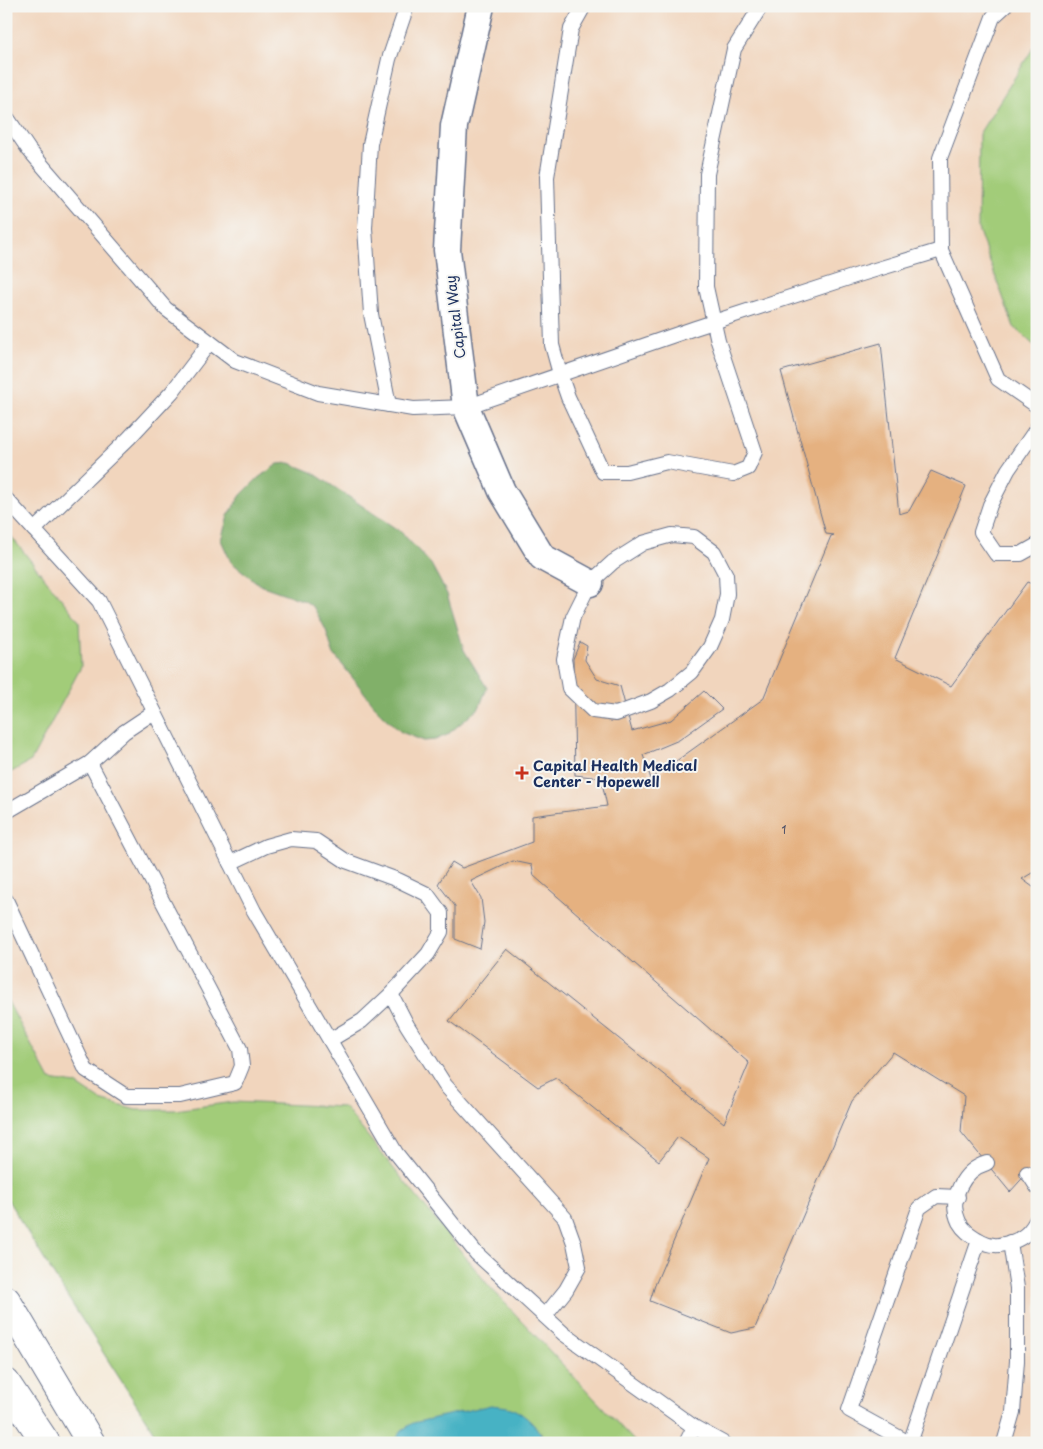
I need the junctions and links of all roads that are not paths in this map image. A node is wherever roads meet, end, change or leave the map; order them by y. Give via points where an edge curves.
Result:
1 (407, 6) edge
2 (481, 6) edge
3 (584, 6) edge
4 (761, 6) edge
5 (1006, 6) edge
6 (6, 116) edge
7 (941, 250) junction
8 (713, 322) junction
9 (210, 342) junction
10 (560, 374) junction
11 (389, 405) junction
12 (1037, 406) edge
13 (466, 407) junction
14 (1037, 428) edge
15 (6, 499) edge
16 (34, 530) junction
17 (1037, 545) edge
18 (590, 583) junction
19 (154, 712) junction
20 (90, 764) junction
21 (6, 812) edge
22 (230, 863) junction
23 (6, 900) edge
24 (391, 994) junction
25 (330, 1040) junction
26 (987, 1163) dead end
27 (1026, 1173) dead end
28 (1037, 1187) edge
29 (958, 1197) junction
30 (1037, 1219) edge
31 (979, 1240) junction
32 (1010, 1242) junction
33 (6, 1300) edge
34 (545, 1316) junction
35 (6, 1383) edge
36 (694, 1427) junction
37 (46, 1443) edge
38 (91, 1443) edge
39 (686, 1443) edge
40 (723, 1443) edge
41 (909, 1443) edge
42 (1004, 1443) edge

1 - 11 lane via 389,59 370,144 366,228 371,314
2 - 13 street, Capital Way via 454,126 447,250
3 - 10 lane via 571,30 548,177 552,345
4 - 8 lane via 734,49 706,174 706,287
5 - 7 lane via 993,17 940,158
6 - 9 lane via 29,150 166,309
7 - 8 lane
7 - 12 lane via 998,379
8 - 10 lane
8 - 10 lane via 755,452 748,468 733,474 667,462 627,472 603,472
9 - 11 lane via 235,362 318,393
9 - 16 lane via 172,392 129,438
10 - 13 lane
11 - 13 lane via 413,409
13 - 18 street, Capital Way via 502,491 542,557
14 - 17 lane via 1008,470 990,505 981,532 996,554 1021,554
15 - 16 lane
16 - 19 lane via 99,601
18 - 18 lane via 573,617 569,634 564,659 569,688 593,711 616,714 651,701 692,672 710,647 722,620 727,594 726,575 714,552 694,537 672,535 643,542 613,562
19 - 20 lane via 124,732
19 - 22 lane
20 - 21 lane
20 - 23 lane via 240,1049 242,1066 235,1083 180,1096 126,1096 86,1070
22 - 24 lane via 266,846 291,839 316,841 346,861 426,894 442,913 441,932 428,954
22 - 25 lane via 254,911
24 - 25 lane via 362,1021
24 - 34 lane via 406,1025 445,1085 565,1218 579,1267
25 - 34 lane via 396,1153 476,1252
26 - 29 lane via 968,1173 960,1184
27 - 28 lane
29 - 31 lane via 956,1210 960,1223
29 - 41 lane via 936,1196 919,1208 849,1410
30 - 32 lane via 1023,1238
31 - 32 lane via 1000,1246
31 - 41 lane
32 - 42 lane via 1017,1288 1018,1361 1014,1412
33 - 38 highway
34 - 36 lane via 564,1334
35 - 37 highway
36 - 39 lane
36 - 40 lane

